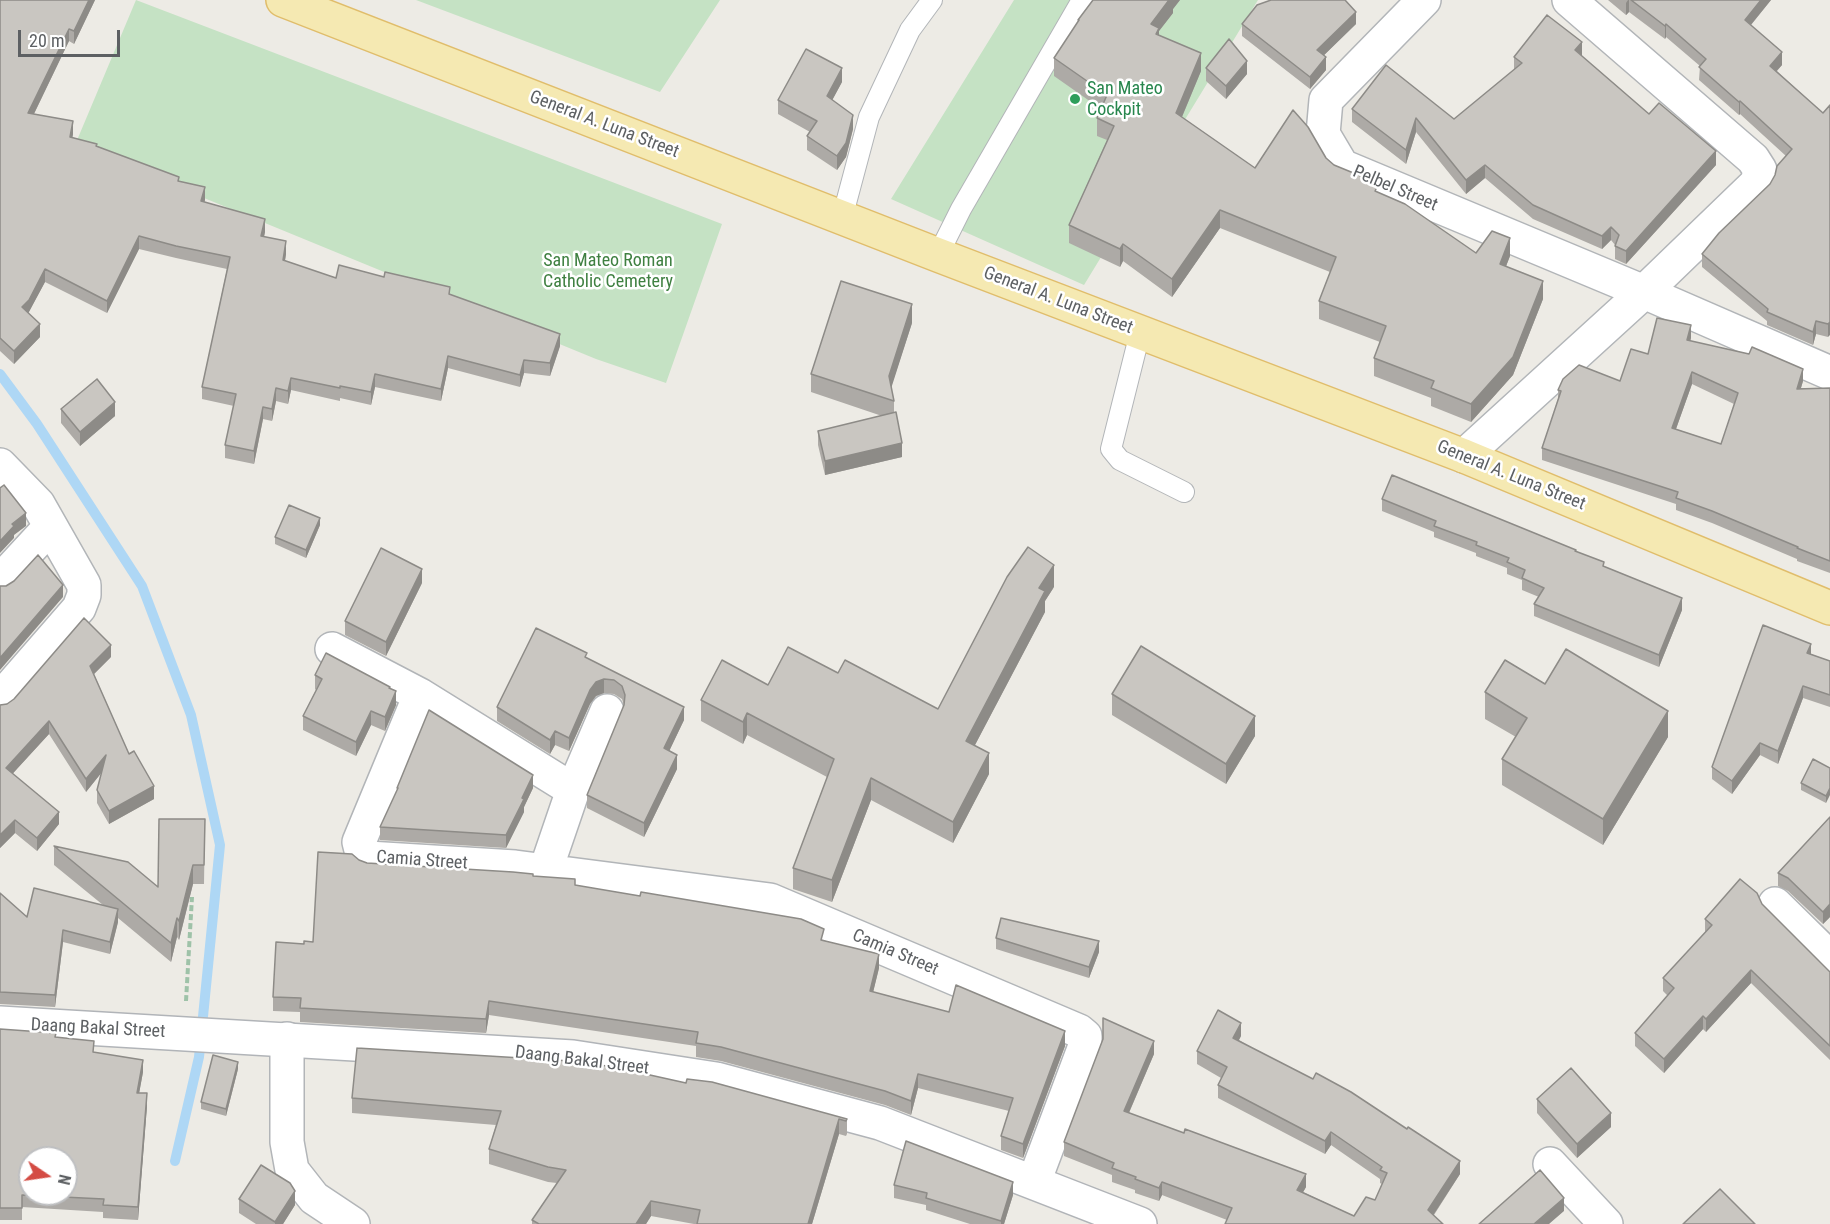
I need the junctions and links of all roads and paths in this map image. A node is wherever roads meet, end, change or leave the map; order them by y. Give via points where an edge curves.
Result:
1 (283, 0) edge
2 (932, 0) edge
3 (1082, 0) edge
4 (1424, 0) edge
5 (1569, 0) edge
6 (842, 218) junction
7 (938, 255) junction
8 (1644, 292) junction
9 (1140, 333) junction
10 (1830, 373) edge
11 (1464, 456) junction
12 (0, 465) edge
13 (1184, 492) dead end
14 (50, 527) junction
15 (0, 581) edge
16 (1830, 608) edge
17 (332, 649) dead end
18 (420, 695) junction
19 (0, 699) edge
20 (607, 711) dead end
21 (573, 790) junction
22 (545, 872) junction
23 (192, 897) edge
24 (1775, 904) dead end
25 (1830, 958) edge
26 (0, 1023) edge
27 (187, 1034) junction
28 (287, 1039) junction
29 (1550, 1164) dead end
30 (1034, 1182) junction
31 (353, 1224) edge
32 (1140, 1224) edge
33 (1606, 1224) edge

1 - 6 main road, General A. Luna Street
2 - 6 lane via 910,30 869,117
3 - 7 lane
4 - 8 street, Pelbel Street via 1326,100 1323,134 1342,166
5 - 8 street via 1753,159 1760,170 1757,183
6 - 7 main road, General A. Luna Street
7 - 9 main road, General A. Luna Street
8 - 10 street, Pelbel Street
8 - 11 street
9 - 11 main road, General A. Luna Street
9 - 13 lane via 1111,449 1120,460
11 - 16 main road, General A. Luna Street
12 - 14 street via 38,504
14 - 15 street
14 - 19 street via 84,585 84,595 79,608
17 - 18 street
18 - 21 street
18 - 22 street, Camia Street via 359,842 361,850 368,858
20 - 21 street
21 - 22 street
22 - 30 street, Camia Street via 770,900 1079,1031 1085,1036 1085,1046
23 - 27 path
24 - 25 street
26 - 27 street, Daang Bakal Street
27 - 28 street, Daang Bakal Street
28 - 30 street, Daang Bakal Street via 573,1057 716,1079 880,1123
28 - 31 street via 287,1142 292,1170 314,1198
29 - 33 street
30 - 32 street, Daang Bakal Street

